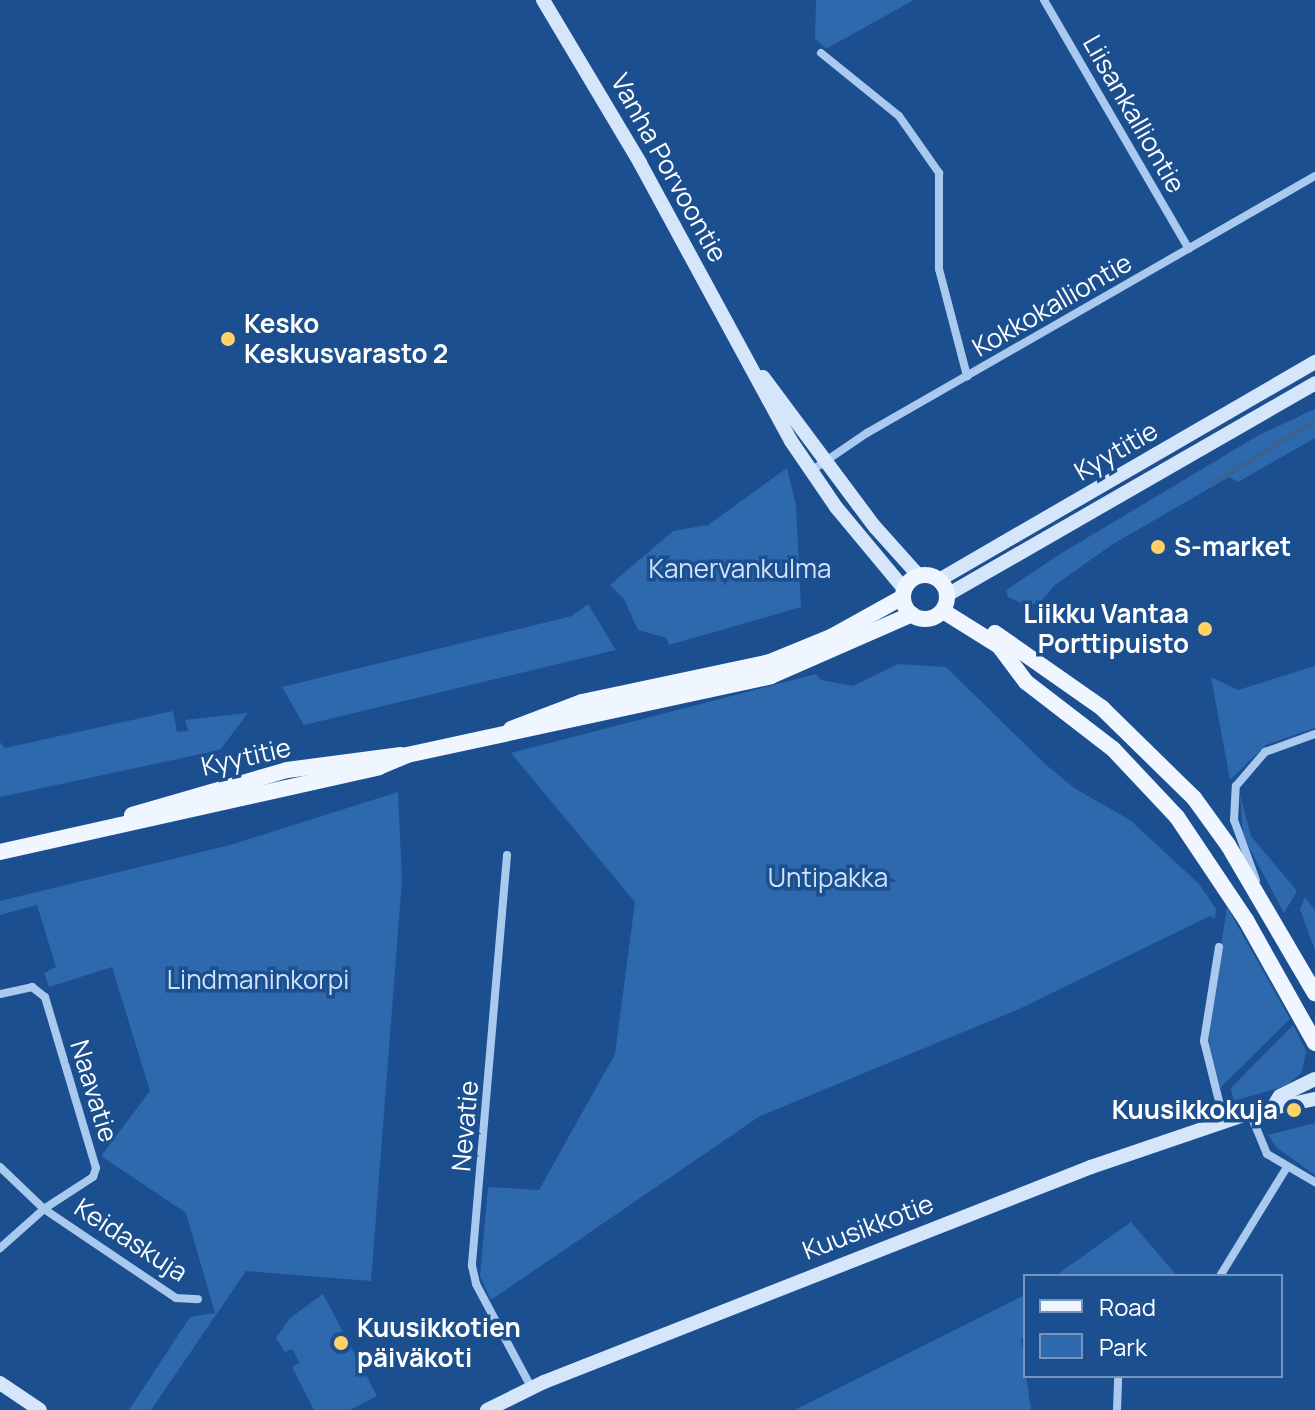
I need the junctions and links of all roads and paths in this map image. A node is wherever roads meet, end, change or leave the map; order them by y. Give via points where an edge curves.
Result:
1 (543, 0) edge
2 (1044, 0) edge
3 (821, 53) dead end
4 (1315, 176) edge
5 (1189, 249) junction
6 (750, 361) junction
7 (1315, 362) edge
8 (967, 376) junction
9 (1315, 383) edge
10 (824, 461) junction
11 (811, 471) junction
12 (919, 576) junction
13 (904, 593) junction
14 (944, 597) junction
15 (912, 614) junction
16 (503, 733) junction
17 (1315, 734) edge
18 (0, 852) edge
19 (507, 855) dead end
20 (1267, 907) junction
21 (1219, 947) dead end
22 (1315, 993) edge
23 (0, 994) edge
24 (1315, 1043) edge
25 (1315, 1079) edge
26 (1315, 1099) edge
27 (1273, 1107) junction
28 (1250, 1113) junction
29 (1224, 1121) junction
30 (0, 1167) edge
31 (1287, 1167) junction
32 (1315, 1182) edge
33 (44, 1209) junction
34 (0, 1248) edge
35 (1221, 1274) edge
36 (198, 1299) dead end
37 (1118, 1378) edge
38 (0, 1383) edge
39 (531, 1387) junction
40 (40, 1410) edge
41 (487, 1410) edge
42 (1117, 1410) edge

1 - 6 main road, Vanha Porvoontie
2 - 5 street, Liisankalliontie
3 - 8 street via 899,116 939,173 939,269
4 - 5 street, Kokkokalliontie
5 - 8 street, Kokkokalliontie
6 - 10 main road, Vanha Porvoontie
6 - 11 main road, Vanha Porvoontie via 771,408
7 - 14 main road, Kyytitie
8 - 10 street, Kokkokalliontie
9 - 14 main road, Kyytitie
10 - 11 street, Kokkokalliontie
10 - 12 main road, Vanha Porvoontie
11 - 13 main road, Vanha Porvoontie
12 - 13 main road, Kyytitie
12 - 14 main road
13 - 15 main road
13 - 16 main road, Kyytitie via 831,637 770,662 582,702
14 - 15 main road, Kyytitie via 929,619
14 - 20 main road via 1064,681 1143,745 1194,798
14 - 24 main road via 999,646 1026,682 1113,749 1177,817 1246,920
15 - 16 main road, Kyytitie via 771,676
16 - 18 main road, Kyytitie via 407,755 379,767
17 - 20 street via 1265,752 1236,786 1234,820
19 - 39 street, Nevatie via 472,1266 476,1284
20 - 22 main road
21 - 29 street via 1204,1041
23 - 33 street, Naavatie via 32,987 45,997 96,1168 93,1177
25 - 27 main road, Kuusikkotie via 1280,1096
26 - 27 main road, Kuusikkotie
27 - 28 main road, Kuusikkotie
28 - 29 main road, Kuusikkotie
28 - 31 street via 1267,1154
29 - 39 main road, Kuusikkotie via 906,1238
30 - 33 street
31 - 32 street
31 - 35 street
33 - 34 street
33 - 36 street, Keidaskuja via 176,1298
37 - 42 street
38 - 40 main road
39 - 41 main road, Kuusikkotie

